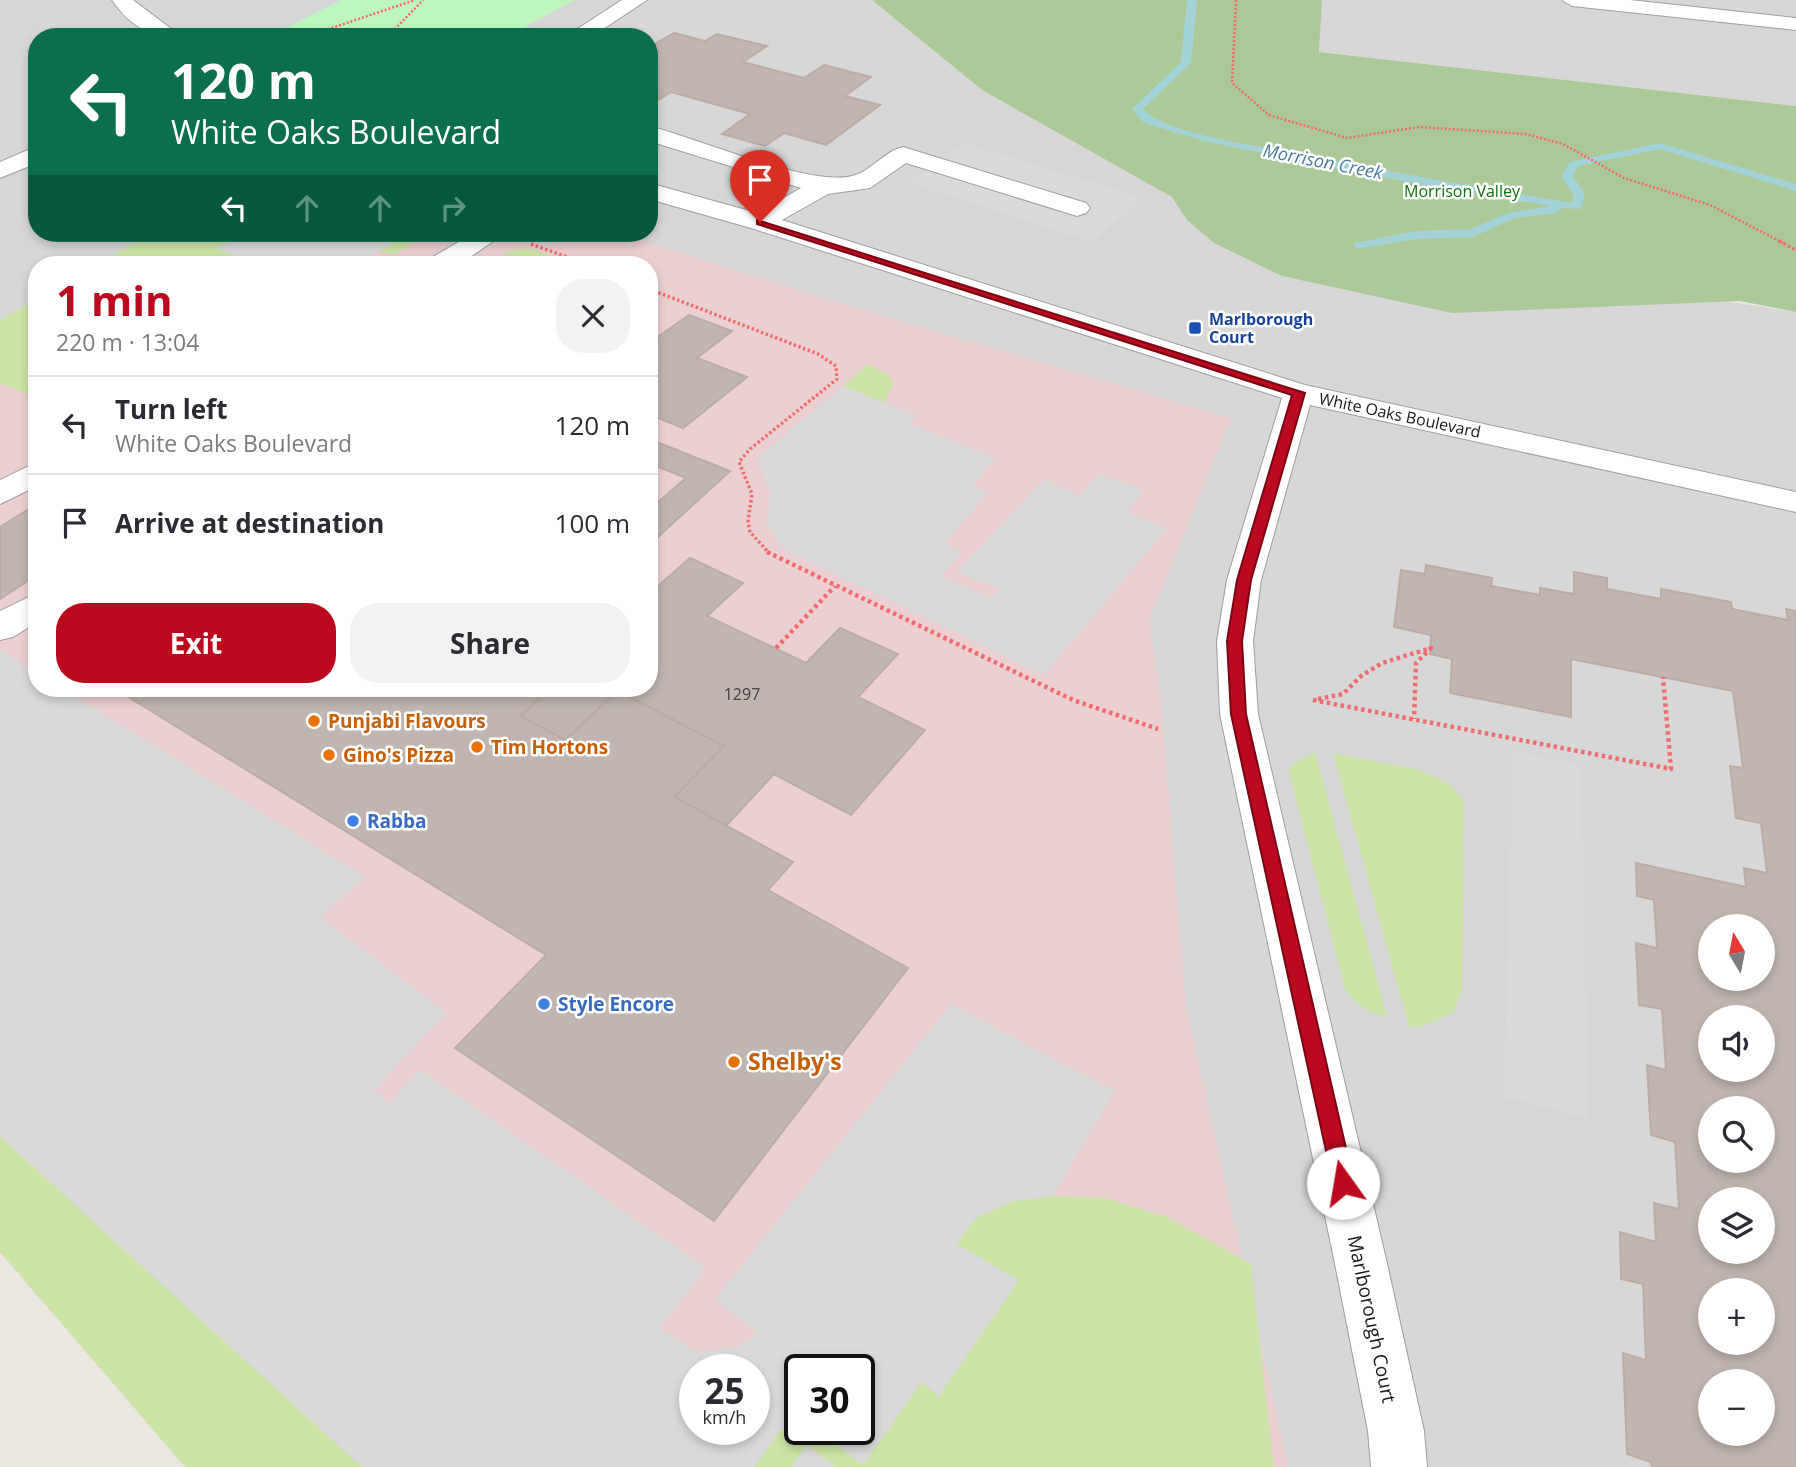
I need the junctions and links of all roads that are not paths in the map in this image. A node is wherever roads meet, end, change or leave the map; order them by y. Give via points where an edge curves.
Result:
1 (122, 0) edge
2 (637, 0) edge
3 (1572, 0) edge
4 (1796, 24) edge
5 (157, 28) edge
6 (591, 28) edge
7 (658, 137) edge
8 (28, 157) edge
9 (0, 171) edge
10 (822, 187) junction
11 (658, 194) edge
12 (1077, 208) dead end
13 (760, 222) junction
14 (477, 242) edge
15 (454, 256) edge
16 (1298, 393) junction
17 (28, 477) edge
18 (0, 494) edge
19 (1796, 502) edge
20 (28, 611) edge
21 (0, 628) edge
22 (1399, 1467) edge

1 - 5 street
2 - 6 street
3 - 4 street
7 - 10 street
8 - 9 street
10 - 12 street via 861,183 904,154
10 - 13 street
11 - 13 street, White Oaks Boulevard
13 - 16 street, White Oaks Boulevard
14 - 15 street
16 - 19 street, White Oaks Boulevard
16 - 22 street, Marlborough Court via 1244,580 1235,641 1238,714 1363,1272
17 - 18 street
20 - 21 street

